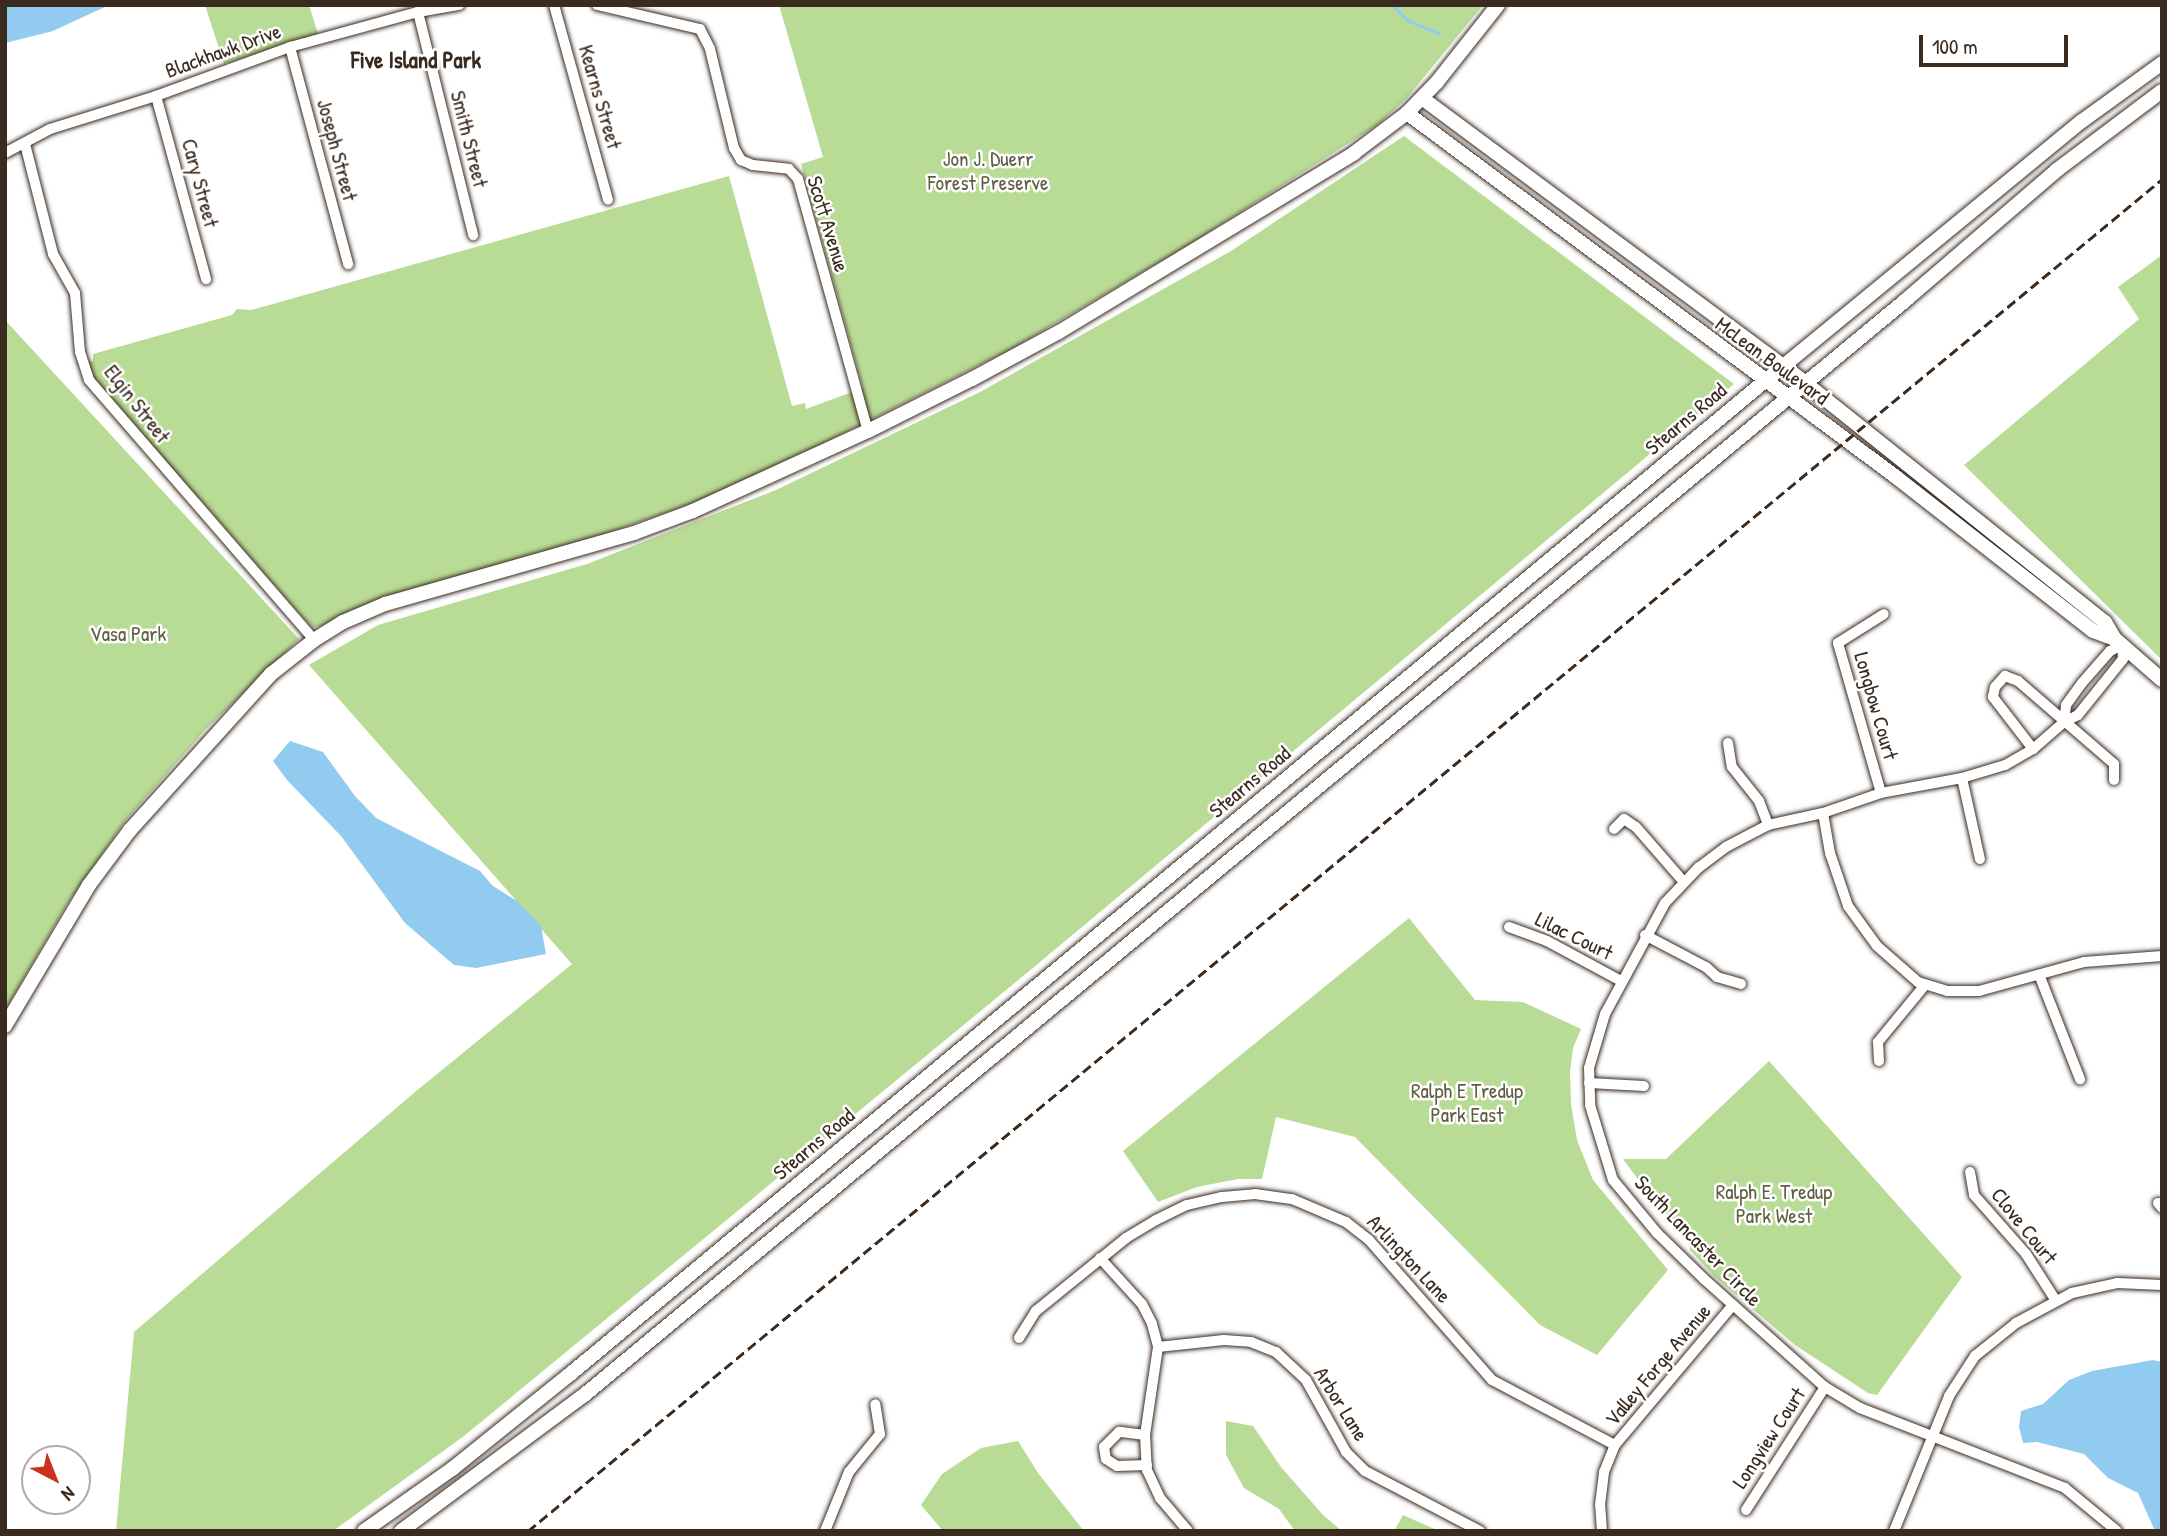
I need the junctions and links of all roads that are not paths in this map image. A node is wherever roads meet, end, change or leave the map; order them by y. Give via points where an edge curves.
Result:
1 (459, 5) edge
2 (554, 5) edge
3 (597, 5) edge
4 (1498, 5) edge
5 (418, 12) junction
6 (290, 47) junction
7 (2162, 63) edge
8 (2162, 91) edge
9 (156, 96) junction
10 (1422, 98) junction
11 (1407, 113) junction
12 (25, 144) junction
13 (5, 153) edge
14 (608, 200) dead end
15 (473, 235) dead end
16 (348, 264) dead end
17 (206, 279) dead end
18 (1784, 366) junction
19 (1764, 382) junction
20 (1804, 382) junction
21 (1785, 397) junction
22 (868, 432) junction
23 (1884, 614) dead end
24 (314, 640) junction
25 (2118, 642) junction
26 (2162, 680) edge
27 (2064, 722) junction
28 (1728, 743) dead end
29 (2033, 749) junction
30 (1962, 778) junction
31 (2114, 780) dead end
32 (1881, 793) junction
33 (1823, 813) junction
34 (1768, 825) junction
35 (1614, 829) dead end
36 (1980, 859) dead end
37 (1683, 881) junction
38 (1509, 927) dead end
39 (1646, 935) junction
40 (2162, 956) edge
41 (2040, 977) junction
42 (1621, 981) junction
43 (1741, 985) dead end
44 (1925, 985) junction
45 (5, 1026) edge
46 (1878, 1060) dead end
47 (2080, 1079) dead end
48 (1589, 1083) junction
49 (1644, 1086) dead end
50 (1970, 1172) dead end
51 (1100, 1258) junction
52 (2162, 1286) edge
53 (2056, 1301) junction
54 (1732, 1306) junction
55 (1019, 1338) dead end
56 (1158, 1347) junction
57 (1825, 1387) junction
58 (875, 1404) dead end
59 (1145, 1435) junction
60 (1931, 1436) junction
61 (1615, 1445) junction
62 (1147, 1465) junction
63 (1746, 1510) dead end
64 (364, 1531) edge
65 (401, 1531) edge
66 (825, 1531) edge
67 (1188, 1531) edge
68 (1480, 1531) edge
69 (1602, 1531) edge
70 (1894, 1531) edge
71 (2117, 1531) edge

1 - 5 street, Blackhawk Drive
2 - 14 street, Kearns Street
3 - 22 street, Scott Avenue via 700,29 710,48 734,148 741,160 789,169 798,179
4 - 10 main road
5 - 6 street, Blackhawk Drive
5 - 15 street, Smith Street
6 - 9 street, Blackhawk Drive
6 - 16 street, Joseph Street
7 - 18 main road, Stearns Road via 2082,121
8 - 20 main road via 2057,170
9 - 12 street, Blackhawk Drive via 50,130
9 - 17 street, Cary Street
10 - 11 main road
10 - 18 main road, McLean Boulevard
11 - 19 main road, McLean Boulevard
11 - 22 main road via 1311,181 1070,325
12 - 13 street, Blackhawk Drive
12 - 24 street, Elgin Street via 53,254 75,293 80,352 89,380
18 - 19 main road, Stearns Road
18 - 20 main road, McLean Boulevard
19 - 21 main road, McLean Boulevard
19 - 64 main road, Stearns Road via 569,1375 452,1469
20 - 21 main road
20 - 25 main road, McLean Boulevard via 2085,605 2105,622
21 - 25 main road, McLean Boulevard via 2094,631
21 - 65 main road via 583,1396
22 - 24 main road via 693,511 634,533 385,604
23 - 32 street, Longbow Court via 1838,643
24 - 45 main road via 271,674 130,830 89,885
25 - 26 main road, McLean Boulevard
25 - 27 street, South Lancaster Circle via 2066,705
25 - 27 street, South Lancaster Circle via 2123,659 2078,715
27 - 29 street, South Lancaster Circle
27 - 29 street via 2012,676 2002,677 1993,692 1995,702
27 - 31 street via 2114,764
28 - 34 street via 1732,767 1759,801
29 - 30 street, South Lancaster Circle via 2005,765
30 - 32 street, South Lancaster Circle
30 - 36 street
32 - 33 street, South Lancaster Circle
33 - 34 street, South Lancaster Circle
33 - 44 street via 1830,853 1848,906 1877,946
34 - 37 street, South Lancaster Circle via 1726,847
35 - 37 street via 1624,819 1636,827
37 - 39 street, South Lancaster Circle
38 - 42 street, Lilac Court via 1547,941
39 - 42 street, South Lancaster Circle
39 - 43 street via 1706,967 1717,978
40 - 41 street via 2084,962
41 - 44 street via 1979,991 1947,991
41 - 47 street
42 - 48 street, South Lancaster Circle via 1595,1042
44 - 46 street via 1878,1042
48 - 49 street
48 - 54 street, South Lancaster Circle via 1592,1118 1613,1180 1657,1233
50 - 53 street, Clove Court via 1974,1195 2026,1254
51 - 55 street, Arlington Lane via 1036,1311
51 - 56 street via 1142,1304
51 - 61 street, Arlington Lane via 1156,1220 1187,1205 1222,1197 1255,1194 1292,1199 1323,1210 1369,1240 1492,1380
52 - 53 street via 2098,1285
53 - 60 street via 2017,1323 1975,1356 1949,1396
54 - 57 street, South Lancaster Circle
54 - 61 street, Valley Forge Avenue
56 - 59 street
56 - 68 street, Arbor Lane via 1224,1340 1251,1342 1276,1352 1306,1380 1346,1452 1365,1471
57 - 60 street, South Lancaster Circle via 1860,1408
57 - 63 street, Longview Court
58 - 66 street via 880,1434 849,1472
59 - 62 street
59 - 62 street via 1119,1432 1104,1447 1106,1459 1117,1466
60 - 70 street
60 - 71 street, South Lancaster Circle via 2065,1488
61 - 69 street, Valley Forge Avenue via 1604,1472
62 - 67 street via 1160,1498

